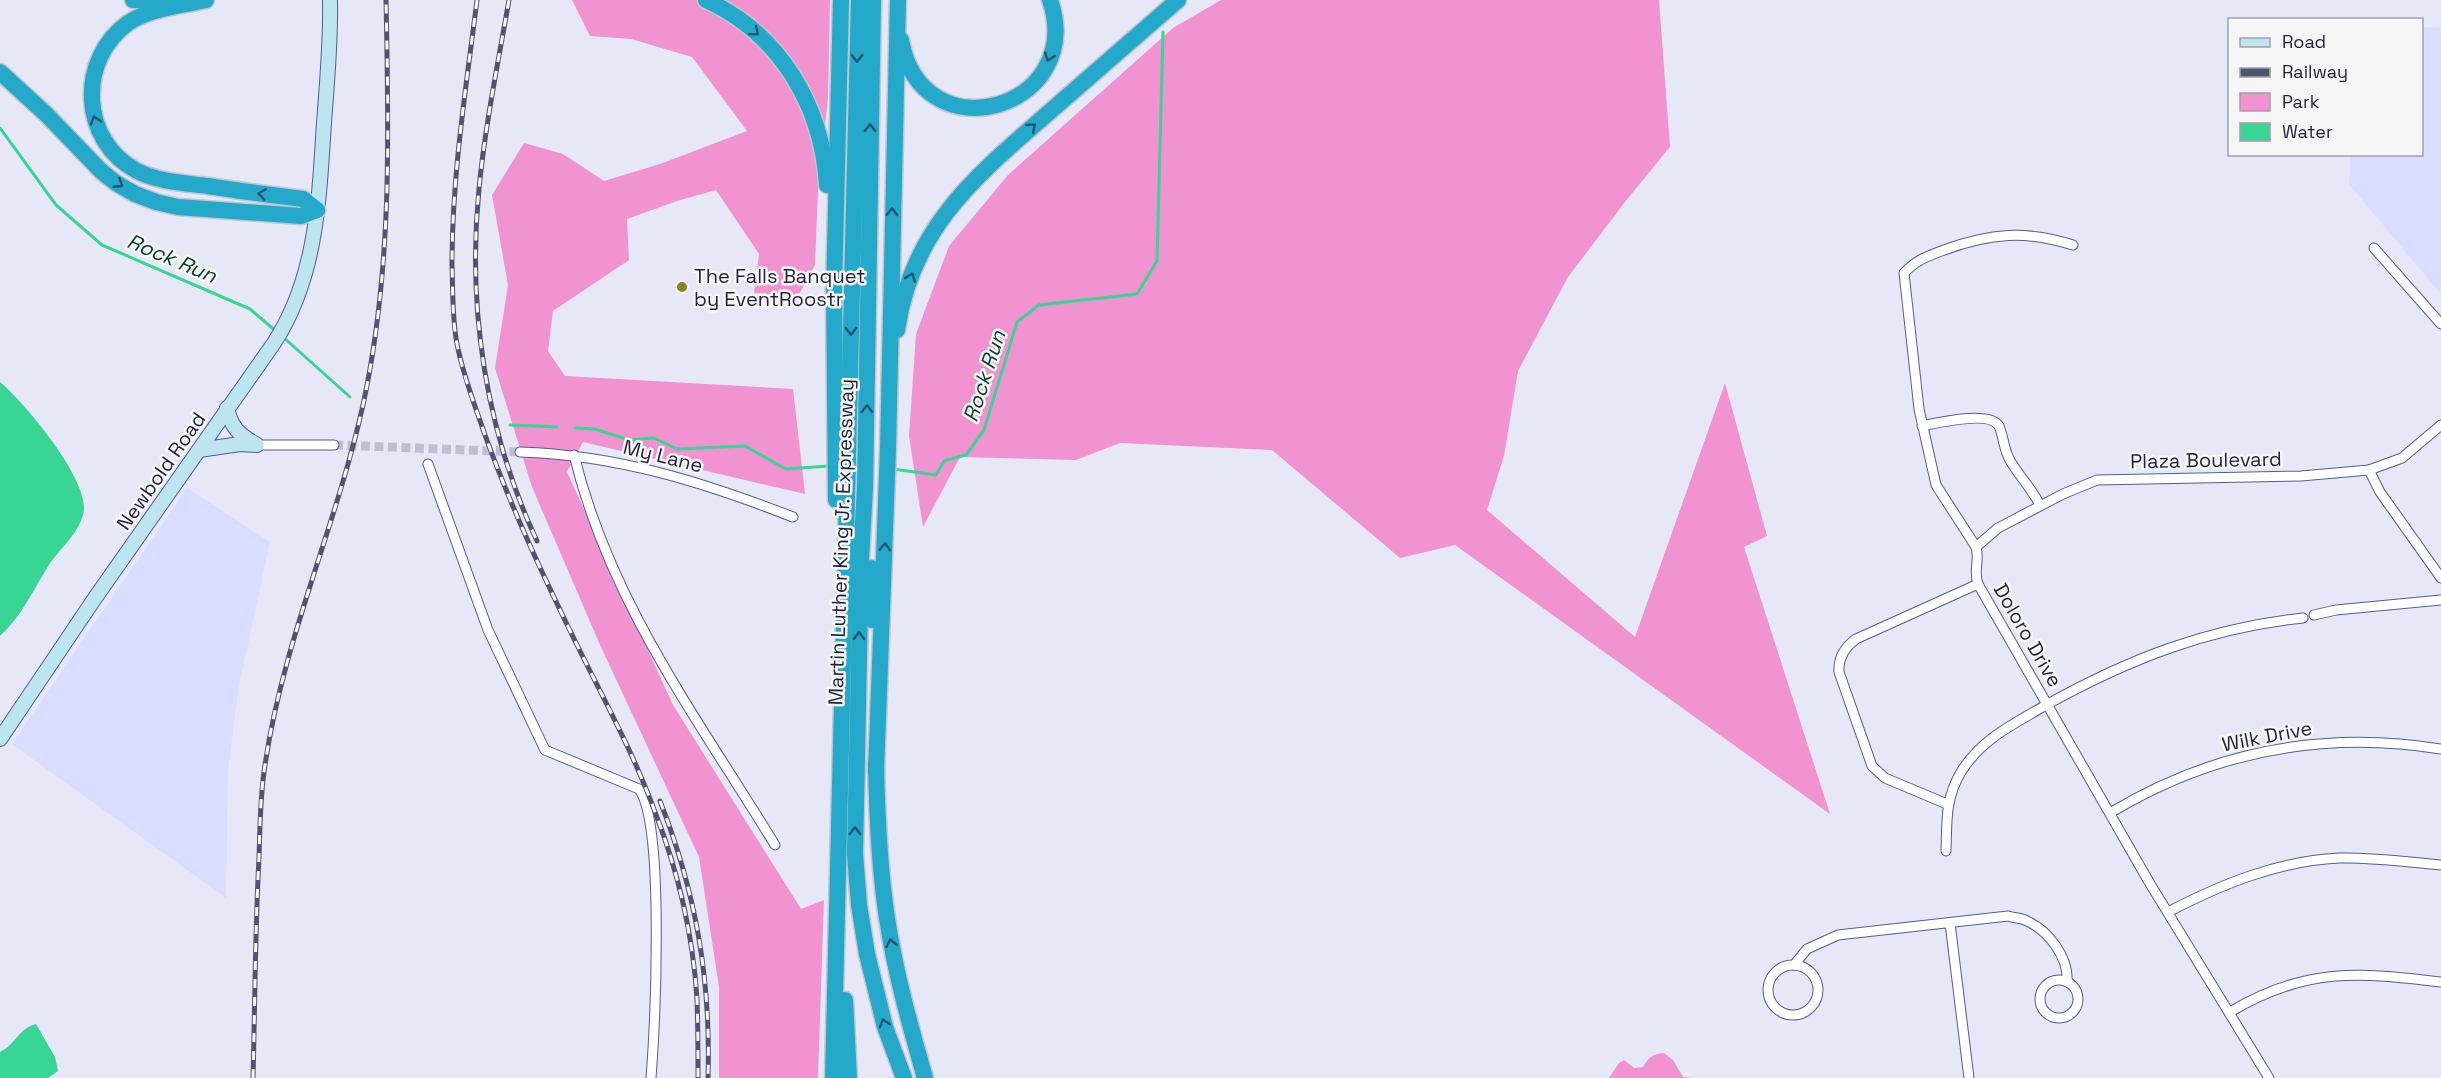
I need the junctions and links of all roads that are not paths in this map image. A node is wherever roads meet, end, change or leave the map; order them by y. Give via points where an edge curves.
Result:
1 (133, 0) edge
2 (175, 0) edge
3 (206, 0) edge
4 (330, 0) edge
5 (706, 0) edge
6 (841, 0) edge
7 (859, 0) edge
8 (873, 0) edge
9 (898, 0) edge
10 (1050, 0) edge
11 (1178, 0) edge
12 (897, 19) junction
13 (0, 72) edge
14 (317, 210) junction
15 (2073, 245) dead end
16 (2374, 248) dead end
17 (834, 290) junction
18 (2441, 324) edge
19 (888, 396) junction
20 (227, 408) junction
21 (2441, 425) edge
22 (1922, 426) junction
23 (257, 445) junction
24 (334, 445) tunnel mouth
25 (842, 446) junction
26 (199, 450) junction
27 (520, 452) tunnel mouth
28 (574, 455) junction
29 (428, 464) dead end
30 (2369, 471) junction
31 (875, 486) junction
32 (842, 488) junction
33 (2040, 505) junction
34 (793, 517) dead end
35 (1976, 547) junction
36 (2441, 578) edge
37 (1978, 584) junction
38 (2441, 600) edge
39 (2314, 615) dead end
40 (2303, 618) dead end
41 (2047, 705) junction
42 (0, 739) edge
43 (2441, 749) edge
44 (1947, 804) junction
45 (2110, 813) junction
46 (775, 845) dead end
47 (1946, 851) dead end
48 (2441, 865) edge
49 (2168, 912) junction
50 (1950, 923) junction
51 (838, 939) junction
52 (1794, 965) junction
53 (2067, 982) junction
54 (2441, 982) edge
55 (2230, 1012) junction
56 (910, 1020) junction
57 (651, 1078) edge
58 (826, 1078) edge
59 (833, 1078) edge
60 (849, 1078) edge
61 (904, 1078) edge
62 (925, 1078) edge
63 (934, 1078) edge
64 (1970, 1078) edge
65 (2269, 1078) edge

1 - 2 highway
14 -> 3 highway via 303,200 181,183 145,174 118,157 100,134 93,116 91,90 96,66 110,41 130,22 146,14
4 - 14 main road, Newbold Road
5 -> 17 highway via 768,43 807,99 825,161
6 - 17 highway
7 -> 25 highway, Martin Luther King Jr. Expressway
31 -> 8 highway, Martin Luther King Jr. Expressway via 866,444
9 - 12 highway
10 -> 12 highway via 1054,35 1048,62 1037,81 1023,94 994,107 963,107 928,91 906,59
19 -> 11 highway via 905,293 939,221 985,168
19 -> 12 highway
13 -> 14 highway via 108,177 145,198 190,209 301,216
14 - 20 main road, Newbold Road via 309,262 286,325
15 - 22 street via 2046,238 1989,236 1916,260 1904,273
16 - 18 street
17 - 25 highway
19 - 31 highway via 888,449
20 - 23 main road via 236,431
20 - 26 main road, Newbold Road
21 - 30 street, Plaza Boulevard via 2402,458
22 - 33 street via 1992,420 1998,425 2010,461
22 - 35 street via 1936,485
23 - 24 street
23 - 26 main road
25 - 32 highway
26 - 42 main road, Newbold Road
27 - 28 street, My Lane
28 - 34 street, My Lane via 673,475
28 - 46 street via 605,548 638,622 679,695
29 - 57 street via 488,630 545,750 639,789 645,797 653,857 656,1006
30 - 33 street, Plaza Boulevard via 2097,480
30 - 36 street
56 -> 31 highway via 885,907 878,833 871,556
61 -> 31 highway, Martin Luther King Jr. Expressway via 872,978 857,879 861,559
32 - 51 highway, Martin Luther King Jr. Expressway
32 - 58 highway
33 - 35 street, Plaza Boulevard via 1998,528
35 - 37 street, Doloro Drive
37 - 41 street, Doloro Drive
37 - 44 street via 1856,639 1846,648 1839,666 1872,765 1885,778
38 - 39 street
40 - 41 street via 2254,623 2168,647 2096,678
41 - 44 street via 1998,732 1983,745 1961,772
41 - 45 street, Doloro Drive
43 - 45 street, Wilk Drive via 2329,742 2273,749 2182,776
44 - 47 street
45 - 49 street, Doloro Drive
48 - 49 street via 2370,859 2310,861 2219,887
49 - 55 street, Doloro Drive
50 - 52 street via 1838,935 1807,950
50 - 53 street via 2008,916 2026,920 2052,940 2066,967
50 - 64 street
51 - 59 highway, Martin Luther King Jr. Expressway
51 - 60 highway via 846,1002
52 - 52 street via 1814,976 1818,991 1811,1006 1796,1014 1778,1009 1769,995 1776,972
53 - 53 street via 2078,996 2076,1007 2067,1017 2049,1016 2040,1006 2040,993 2052,981
54 - 55 street via 2367,974 2325,976 2284,985
55 - 65 street, Doloro Drive
56 - 62 highway
56 - 63 highway

